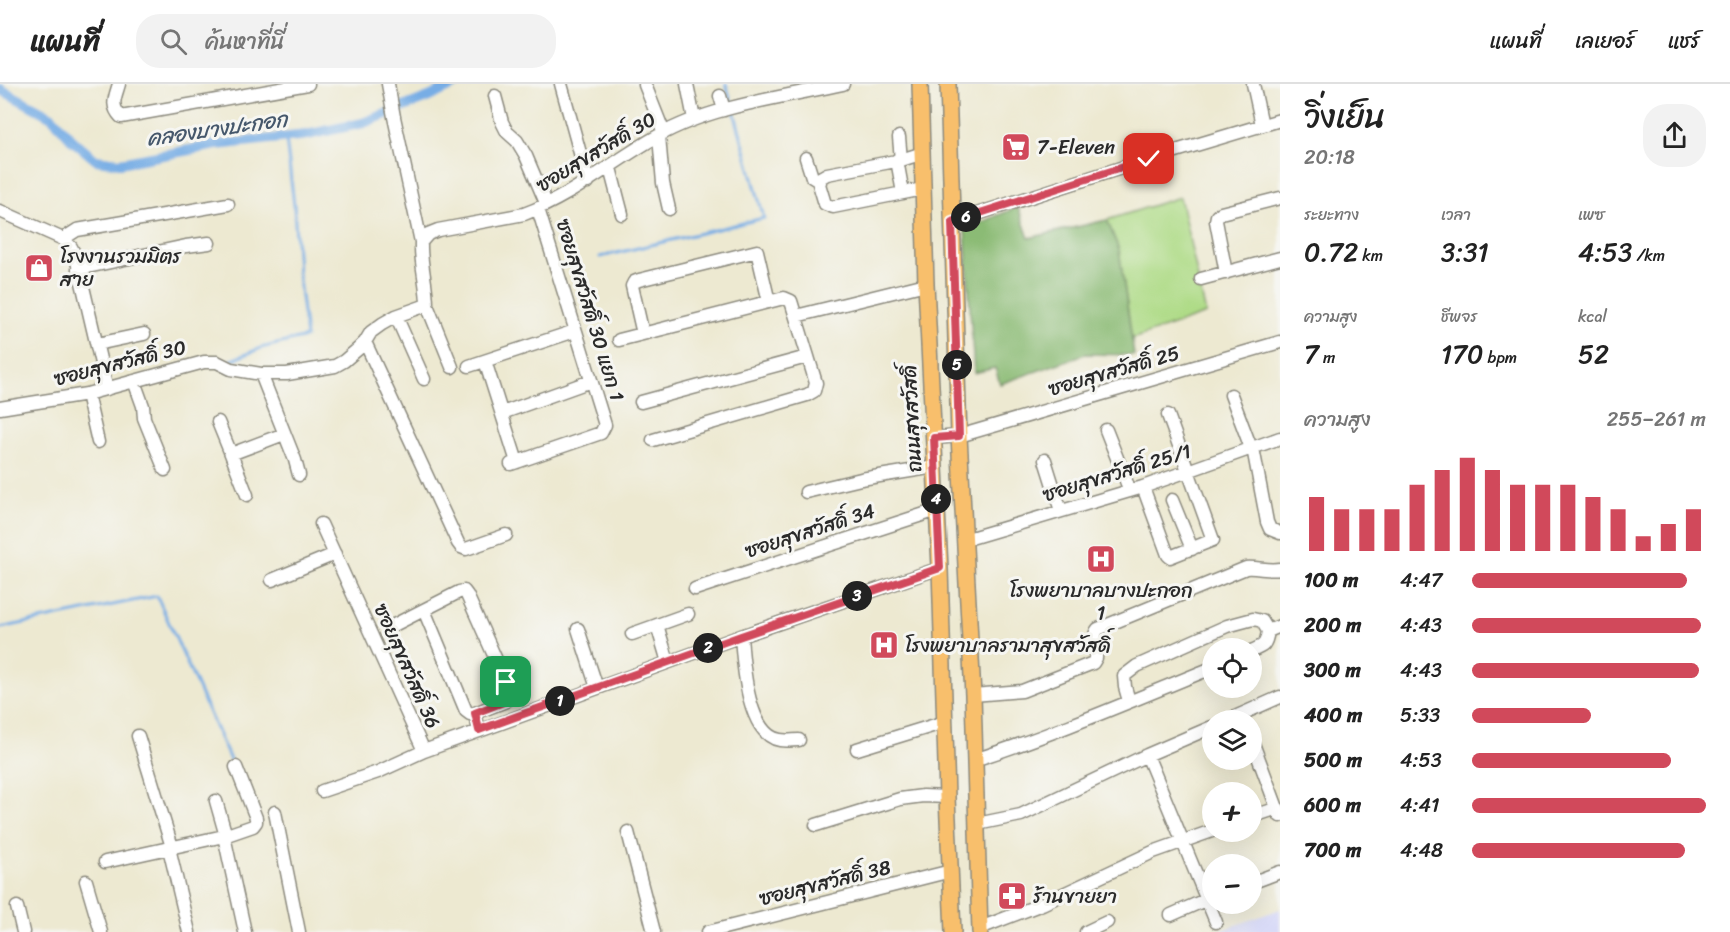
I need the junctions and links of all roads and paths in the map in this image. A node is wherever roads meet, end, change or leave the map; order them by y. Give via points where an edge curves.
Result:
1 (119, 84) edge
2 (308, 84) edge
3 (388, 84) edge
4 (561, 84) edge
5 (687, 84) edge
6 (843, 84) edge
7 (920, 84) edge
8 (948, 84) edge
9 (1252, 84) edge
10 (645, 85) edge
11 (495, 96) dead end
12 (720, 96) dead end
13 (729, 109) junction
14 (694, 119) junction
15 (1280, 120) edge
16 (1262, 125) junction
17 (661, 134) junction
18 (899, 136) dead end
19 (923, 153) junction
20 (806, 158) dead end
21 (899, 160) junction
22 (610, 168) junction
23 (588, 182) junction
24 (820, 182) junction
25 (923, 189) junction
26 (903, 193) junction
27 (1280, 198) edge
28 (228, 204) dead end
29 (542, 206) junction
30 (669, 209) dead end
31 (0, 211) edge
32 (622, 214) dead end
33 (952, 222) junction
34 (63, 239) junction
35 (421, 242) junction
36 (209, 243) dead end
37 (1280, 258) edge
38 (78, 269) junction
39 (1226, 273) junction
40 (1201, 279) dead end
41 (926, 284) junction
42 (769, 302) junction
43 (426, 305) junction
44 (396, 316) junction
45 (796, 316) junction
46 (575, 331) junction
47 (144, 334) dead end
48 (643, 334) junction
49 (620, 340) dead end
50 (365, 342) junction
51 (1280, 342) edge
52 (97, 344) junction
53 (807, 357) junction
54 (485, 361) junction
55 (469, 366) dead end
56 (452, 367) dead end
57 (261, 374) junction
58 (424, 379) dead end
59 (134, 381) junction
60 (591, 381) junction
61 (108, 389) junction
62 (87, 394) junction
63 (1231, 395) dead end
64 (641, 402) dead end
65 (0, 408) edge
66 (502, 413) junction
67 (1168, 415) dead end
68 (218, 422) dead end
69 (1106, 430) dead end
70 (284, 434) junction
71 (959, 436) junction
72 (934, 438) junction
73 (1280, 438) edge
74 (653, 440) dead end
75 (99, 442) dead end
76 (1252, 448) junction
77 (231, 453) junction
78 (1044, 460) dead end
79 (935, 467) junction
80 (165, 470) dead end
81 (1189, 472) junction
82 (299, 475) dead end
83 (1143, 487) junction
84 (1130, 491) junction
85 (806, 492) dead end
86 (247, 495) dead end
87 (1172, 500) dead end
88 (937, 510) junction
89 (1061, 511) junction
90 (321, 524) dead end
91 (1280, 533) edge
92 (506, 535) dead end
93 (964, 540) junction
94 (1192, 549) junction
95 (335, 554) junction
96 (940, 568) junction
97 (1280, 568) edge
98 (272, 580) dead end
99 (695, 589) dead end
100 (424, 610) junction
101 (688, 614) dead end
102 (394, 625) dead end
103 (657, 625) junction
104 (578, 629) dead end
105 (1274, 629) edge
106 (632, 634) dead end
107 (741, 636) junction
108 (1262, 647) edge
109 (668, 662) junction
110 (1202, 672) edge
111 (597, 688) junction
112 (973, 695) junction
113 (1280, 697) edge
114 (1129, 701) junction
115 (1256, 710) edge
116 (475, 713) junction
117 (945, 722) junction
118 (479, 730) junction
119 (1202, 731) edge
120 (138, 736) dead end
121 (799, 740) dead end
122 (857, 749) dead end
123 (424, 751) junction
124 (1147, 755) junction
125 (975, 760) junction
126 (236, 767) dead end
127 (1262, 767) edge
128 (322, 791) dead end
129 (947, 797) junction
130 (216, 801) dead end
131 (275, 812) dead end
132 (1279, 813) edge
133 (1262, 815) edge
134 (977, 824) junction
135 (816, 825) dead end
136 (628, 832) dead end
137 (1202, 834) edge
138 (225, 836) junction
139 (1182, 841) junction
140 (171, 848) junction
141 (105, 862) dead end
142 (951, 871) junction
143 (1280, 872) edge
144 (1262, 879) edge
145 (86, 881) dead end
146 (1202, 882) edge
147 (1202, 901) edge
148 (17, 907) dead end
149 (1214, 914) edge
150 (1171, 915) dead end
151 (1107, 922) dead end
152 (1216, 922) dead end
153 (980, 930) edge
154 (23, 932) edge
155 (101, 932) edge
156 (189, 932) edge
157 (245, 932) edge
158 (299, 932) edge
159 (654, 932) edge
160 (708, 932) edge
161 (953, 932) edge
162 (1086, 932) edge

1 - 2 street via 114,104 121,117
3 - 35 street
4 - 23 street
5 - 14 street
6 - 13 street, ซอยสุขสวัสดิ์ 30
7 - 19 main road, ถนนสุขสวัสดิ์
8 - 33 main road
9 - 16 street
10 - 17 street
11 - 29 street, ซอยสุขสวัสดิ์ 30 แยก 1 via 507,132 518,141 526,156
12 - 13 street
13 - 14 street, ซอยสุขสวัสดิ์ 30
14 - 17 street, ซอยสุขสวัสดิ์ 30
15 - 16 street
16 - 33 street
17 - 22 street, ซอยสุขสวัสดิ์ 30
17 - 30 street via 663,183
18 - 21 street
19 - 21 street
19 - 25 main road, ถนนสุขสวัสดิ์
20 - 24 street via 812,177
21 - 24 street via 827,174
21 - 26 street
22 - 23 street, ซอยสุขสวัสดิ์ 30
22 - 32 street
23 - 29 street, ซอยสุขสวัสดิ์ 30
24 - 26 street via 825,204 833,207
25 - 26 street
25 - 41 main road, ถนนสุขสวัสดิ์
27 - 39 street via 1217,216
28 - 34 street via 77,230
29 - 35 street, ซอยสุขสวัสดิ์ 30 via 524,214 438,230
29 - 46 street, ซอยสุขสวัสดิ์ 30 แยก 1
31 - 34 street
33 - 71 main road
34 - 38 street via 71,247
35 - 43 street
36 - 38 street
37 - 39 street
38 - 52 street
39 - 40 street
41 - 45 street
41 - 72 main road, ถนนสุขสวัสดิ์
42 - 45 street via 784,298 791,301
42 - 48 street
42 - 48 street via 757,251 634,282
43 - 44 street, ซอยสุขสวัสดิ์ 30
43 - 56 street
44 - 50 street, ซอยสุขสวัสดิ์ 30 via 371,332
44 - 58 street
45 - 53 street
46 - 54 street
46 - 60 street, ซอยสุขสวัสดิ์ 30 แยก 1
47 - 52 street
48 - 49 street
50 - 57 street, ซอยสุขสวัสดิ์ 30 via 335,366
50 - 92 street via 458,543 466,549
51 - 71 street, ซอยสุขสวัสดิ์ 25
52 - 61 street
53 - 64 street
53 - 74 street via 816,383 814,391 807,395
54 - 55 street
54 - 66 street
57 - 59 street, ซอยสุขสวัสดิ์ 30 via 204,362
57 - 70 street
59 - 61 street, ซอยสุขสวัสดิ์ 30
59 - 80 street
60 - 66 street
60 - 66 street, ซอยสุขสวัสดิ์ 30 แยก 1 via 605,425 601,434 514,463
61 - 62 street, ซอยสุขสวัสดิ์ 30
62 - 65 street, ซอยสุขสวัสดิ์ 30
62 - 75 street
63 - 76 street
67 - 81 street
68 - 77 street
69 - 84 street
70 - 77 street
70 - 82 street
71 - 72 street, ซอยสุขสวัสดิ์ 25
71 - 93 main road
72 - 79 main road, ถนนสุขสวัสดิ์
73 - 76 street, ซอยสุขสวัสดิ์ 25/1
76 - 81 street, ซอยสุขสวัสดิ์ 25/1
76 - 91 street via 1267,522 1270,529
77 - 86 street
78 - 89 street
79 - 85 street
79 - 88 main road, ถนนสุขสวัสดิ์
81 - 83 street, ซอยสุขสวัสดิ์ 25/1
81 - 94 street via 1213,537
83 - 84 street, ซอยสุขสวัสดิ์ 25/1
83 - 94 street via 1168,555 1173,557
84 - 89 street, ซอยสุขสวัสดิ์ 25/1
87 - 94 street
88 - 96 main road, ถนนสุขสวัสดิ์
88 - 99 street, ซอยสุขสวัสดิ์ 34
89 - 93 street, ซอยสุขสวัสดิ์ 25/1
90 - 95 street, ซอยสุขสวัสดิ์ 36
93 - 112 main road
95 - 98 street
95 - 123 street, ซอยสุขสวัสดิ์ 36
96 - 107 street, ซอยสุขสวัสดิ์ 36
96 - 117 main road, ถนนสุขสวัสดิ์
97 - 112 street via 1246,568 1098,629 1093,663 1022,691
100 - 102 street
100 - 116 street via 466,711
100 - 116 street via 459,592 467,595 509,693 506,701
101 - 103 street
103 - 106 street
103 - 109 street
104 - 111 street
105 - 108 street
105 - 114 street via 1262,621 1244,621 1137,666 1124,676
107 - 109 street, ซอยสุขสวัสดิ์ 36
107 - 121 street via 754,714 764,731 778,740
109 - 111 street, ซอยสุขสวัสดิ์ 36
110 - 114 street
111 - 118 street, ซอยสุขสวัสดิ์ 36
112 - 125 main road
113 - 115 street
114 - 125 street via 1052,734
116 - 118 street
117 - 122 street
117 - 129 main road, ถนนสุขสวัสดิ์
118 - 123 street, ซอยสุขสวัสดิ์ 36
119 - 124 street
120 - 140 street
123 - 128 street
124 - 134 street via 1021,815
124 - 139 street
125 - 134 main road
126 - 138 street via 256,822
127 - 132 street
129 - 135 street via 900,799
129 - 142 main road, ถนนสุขสวัสดิ์
130 - 138 street
131 - 158 street
132 - 133 street
134 - 153 main road
136 - 159 street
137 - 139 street
138 - 140 street
138 - 157 street
139 - 146 street
139 - 153 street
140 - 141 street
140 - 156 street
142 - 160 street, ซอยสุขสวัสดิ์ 38
142 - 161 main road, ถนนสุขสวัสดิ์
143 - 144 street
145 - 155 street
147 - 150 street
148 - 154 street
149 - 152 street
151 - 162 street

